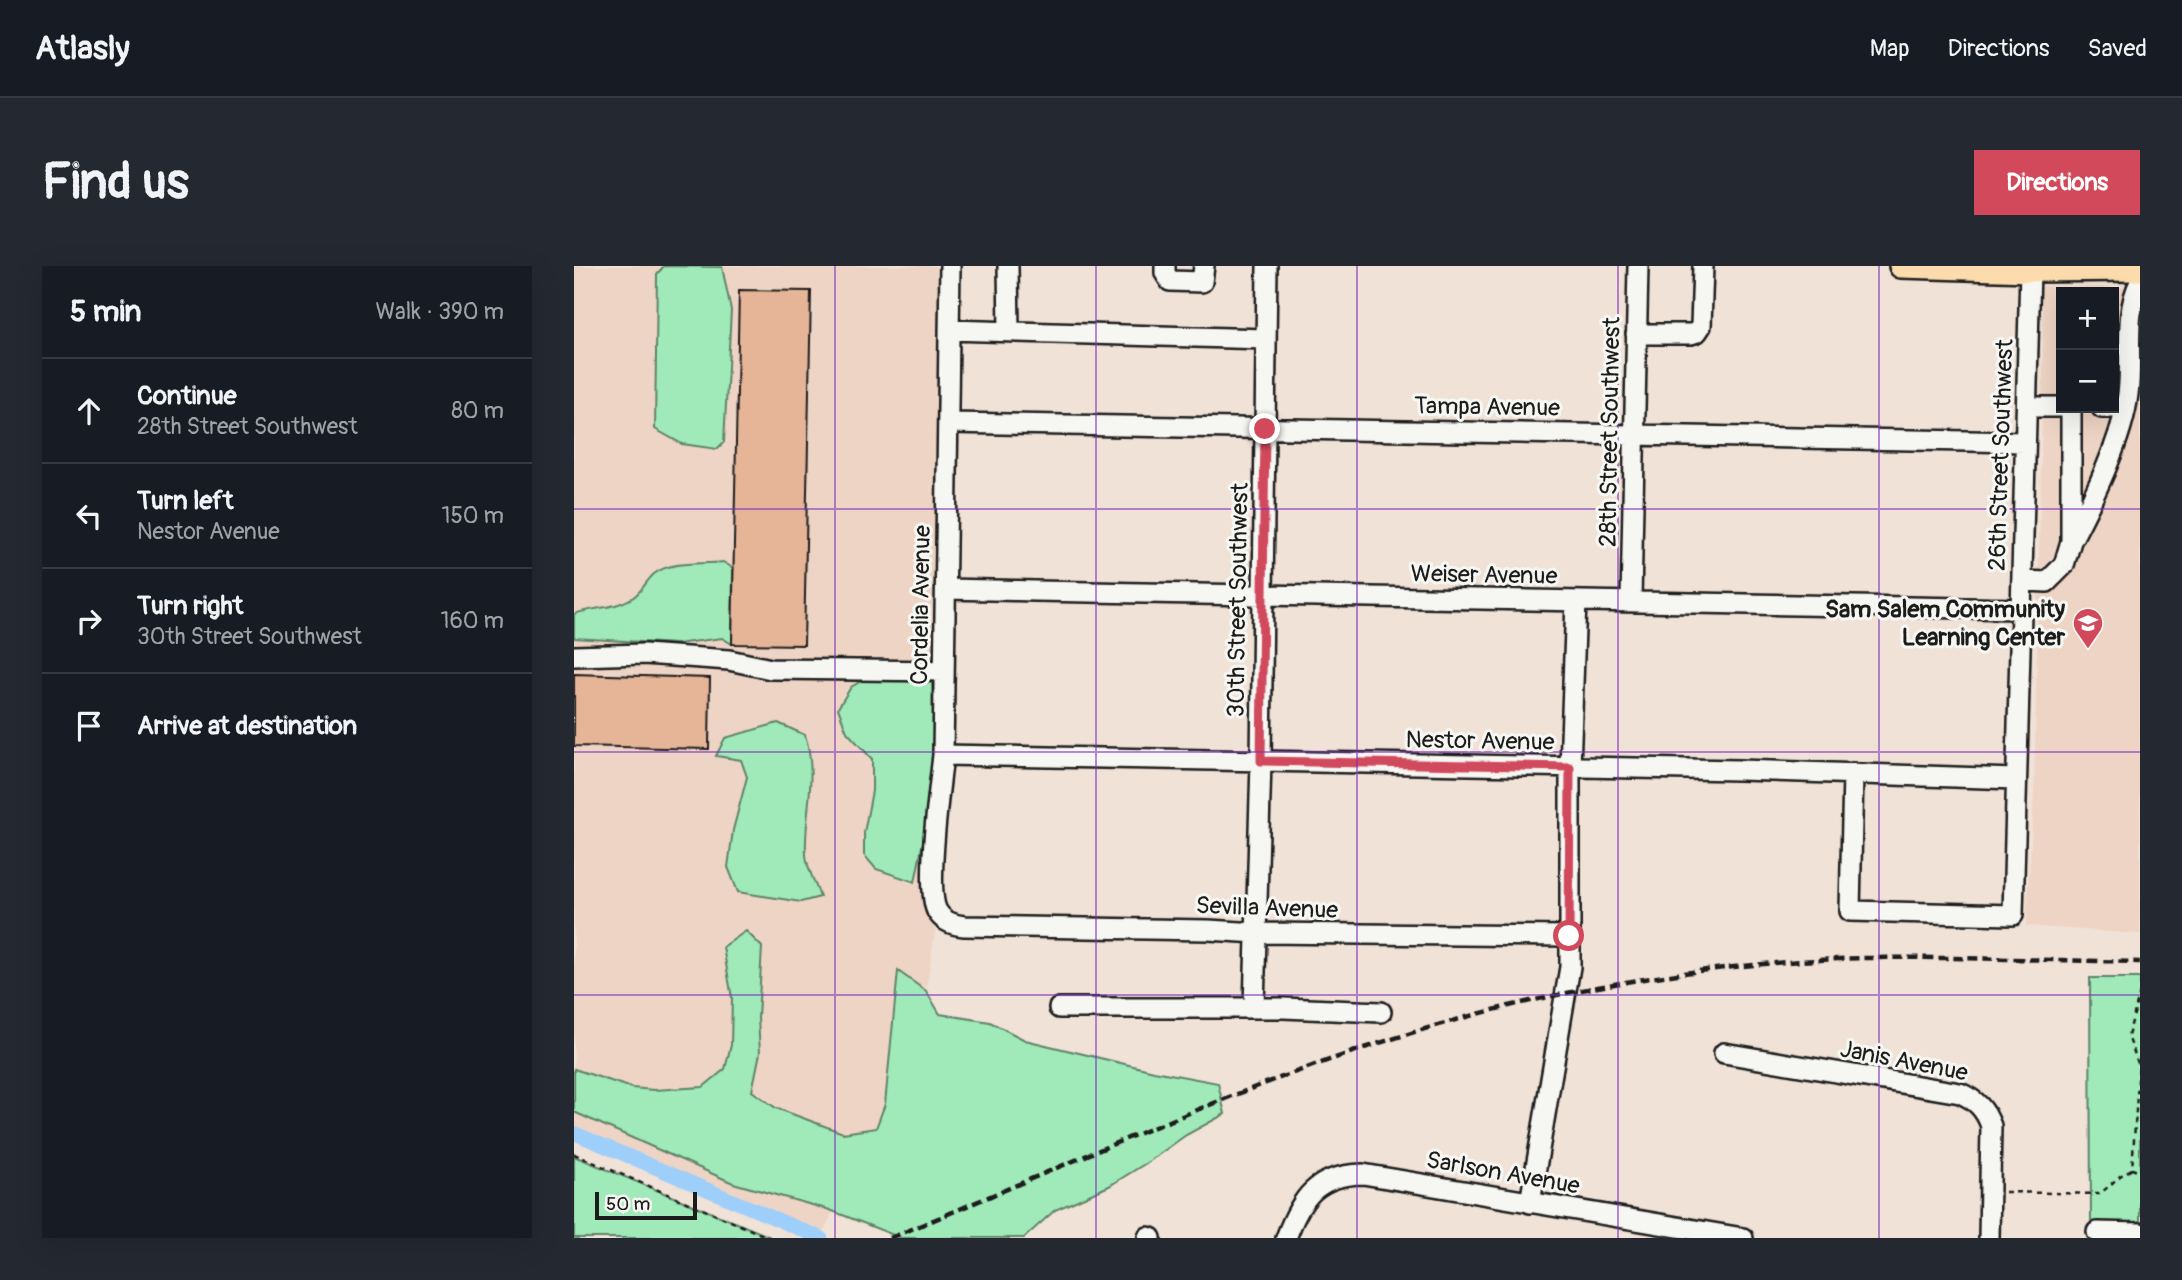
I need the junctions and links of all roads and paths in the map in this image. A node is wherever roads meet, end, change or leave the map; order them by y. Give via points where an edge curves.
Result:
1 (950, 266) edge
2 (1008, 266) edge
3 (1165, 266) edge
4 (1204, 266) edge
5 (1267, 266) edge
6 (1638, 266) edge
7 (1703, 266) edge
8 (1901, 266) edge
9 (1932, 266) edge
10 (2140, 269) edge
11 (2030, 270) junction
12 (2140, 282) edge
13 (949, 330) junction
14 (1009, 331) junction
15 (1636, 334) junction
16 (1266, 339) junction
17 (2026, 407) junction
18 (2056, 407) edge
19 (2119, 408) edge
20 (2125, 408) junction
21 (2071, 413) edge
22 (948, 423) junction
23 (1265, 429) junction
24 (1634, 434) junction
25 (2025, 442) junction
26 (2071, 541) junction
27 (2022, 581) junction
28 (946, 589) junction
29 (1262, 596) junction
30 (1631, 600) junction
31 (1576, 601) junction
32 (2021, 609) junction
33 (574, 656) edge
34 (944, 671) junction
35 (943, 755) junction
36 (1261, 761) junction
37 (1570, 767) junction
38 (1853, 773) junction
39 (2016, 779) junction
40 (964, 926) joint
41 (1258, 933) junction
42 (1569, 936) junction
43 (2140, 992) edge
44 (1254, 1007) junction
45 (1059, 1008) dead end
46 (1381, 1012) dead end
47 (1724, 1053) dead end
48 (574, 1154) edge
49 (2133, 1169) junction
50 (2140, 1171) edge
51 (1990, 1191) junction
52 (1530, 1203) junction
53 (2097, 1231) dead end
54 (2140, 1233) edge
55 (770, 1238) edge
56 (1286, 1238) edge
57 (1743, 1238) edge
58 (1989, 1238) edge

1 - 13 street, Cordelia Avenue
2 - 14 street
3 - 4 street via 1170,281 1184,283 1202,282
5 - 16 street, 30th Street Southwest
6 - 15 street, 28th Street Southwest
7 - 15 street via 1701,326 1697,331
8 - 9 main road
9 - 11 main road
10 - 11 main road
11 - 17 street, 26th Street Southwest
12 - 20 street via 2132,297
13 - 14 street
13 - 22 street, Cordelia Avenue
14 - 16 street
15 - 24 street, 28th Street Southwest
16 - 23 street, 30th Street Southwest
17 - 18 street
17 - 25 street, 26th Street Southwest
19 - 20 street
20 - 26 street via 2115,444
21 - 26 street
22 - 23 street, Tampa Avenue
22 - 28 street, Cordelia Avenue
23 - 24 street, Tampa Avenue
23 - 29 street, 30th Street Southwest
24 - 25 street, Tampa Avenue
24 - 30 street, 28th Street Southwest
25 - 27 street, 26th Street Southwest
26 - 27 street via 2064,565 2047,582
27 - 32 street, 26th Street Southwest
28 - 29 street, Weiser Avenue
28 - 34 street, Cordelia Avenue
29 - 31 street, Weiser Avenue
29 - 36 street, 30th Street Southwest
30 - 31 street, Weiser Avenue
30 - 32 street, Weiser Avenue
31 - 37 street
32 - 39 street, 26th Street Southwest
33 - 34 street via 644,654 771,668
34 - 35 street, Cordelia Avenue
35 - 36 street, Nestor Avenue
35 - 40 street, Cordelia Avenue via 933,899 946,921
36 - 37 street, Nestor Avenue
36 - 41 street, 30th Street Southwest
37 - 38 street, Nestor Avenue
37 - 42 street
38 - 39 street, Nestor Avenue
38 - 39 street, 26th Street Southwest via 1850,911 2013,915
40 - 41 street, Sevilla Avenue
41 - 42 street, Sevilla Avenue
41 - 44 street, 30th Street Southwest
42 - 52 street via 1570,967
43 - 49 path via 2127,1035 2139,1066
44 - 45 street
44 - 46 street
47 - 51 street, Janis Avenue via 1973,1099 1991,1126
48 - 55 path
49 - 50 path
49 - 51 path via 2100,1194
51 - 58 street, Janis Avenue
52 - 56 street, Sarlson Avenue via 1351,1174 1328,1181 1309,1194
52 - 57 street, Sarlson Avenue
53 - 54 street

